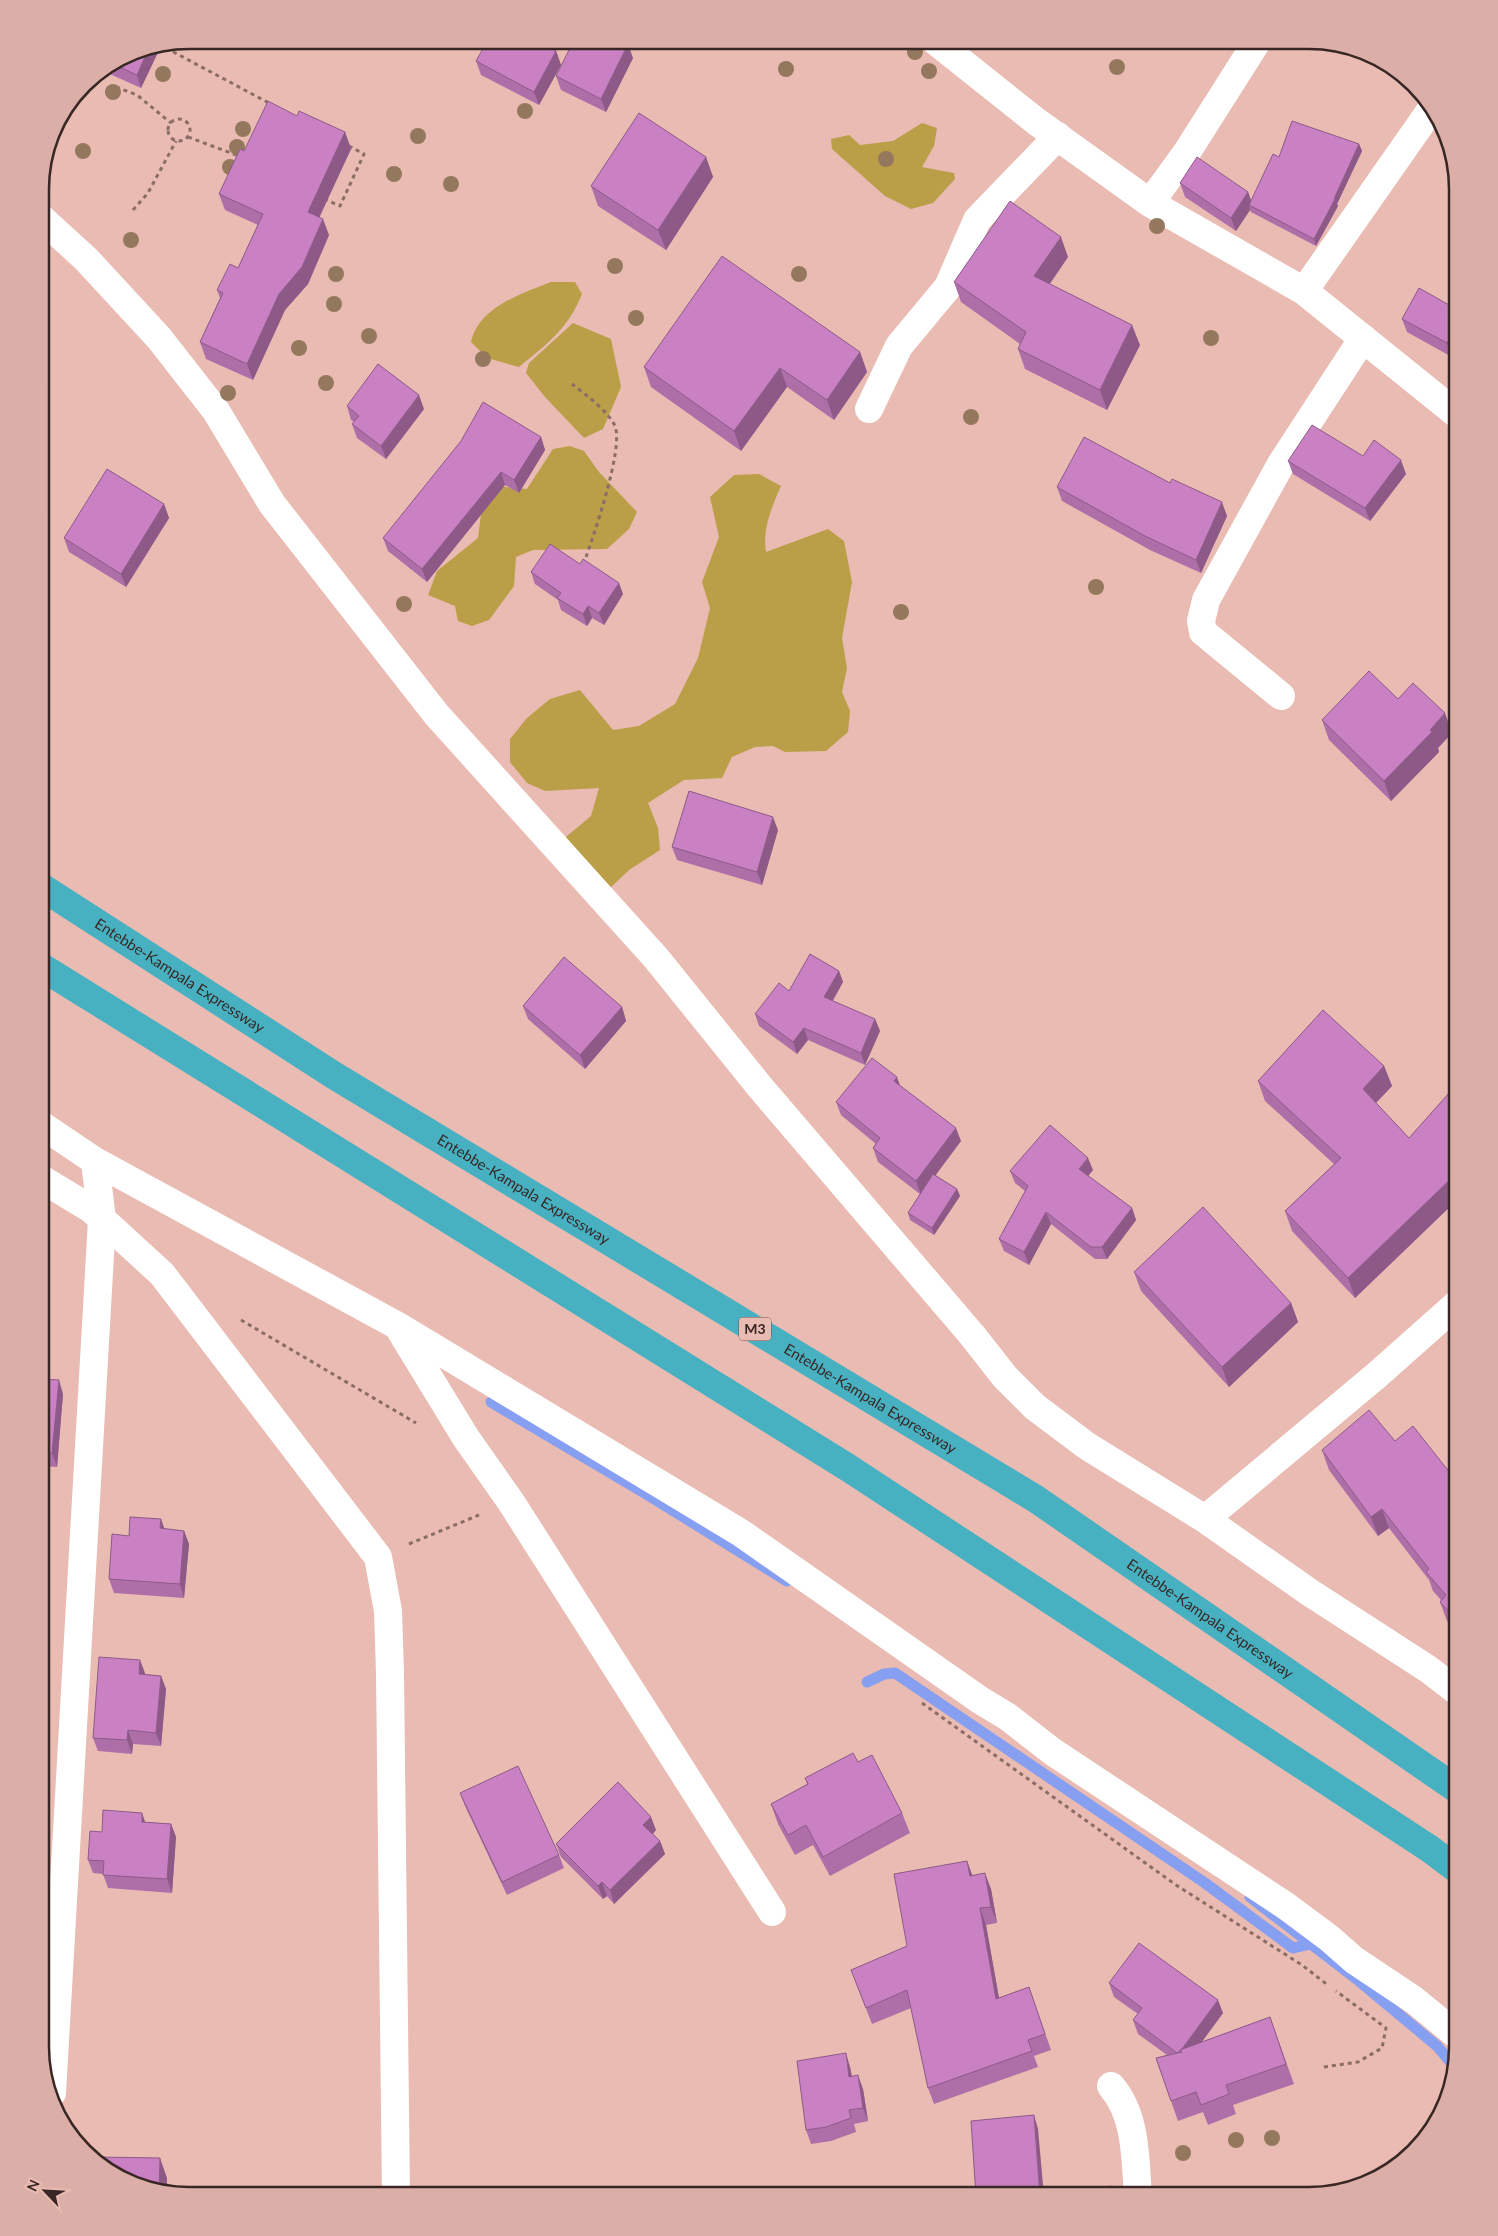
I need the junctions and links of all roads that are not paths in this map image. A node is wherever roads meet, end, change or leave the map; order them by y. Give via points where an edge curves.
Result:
1 (946, 49) edge
2 (1252, 49) edge
3 (1427, 115) edge
4 (1058, 136) junction
5 (1150, 203) junction
6 (49, 225) edge
7 (1304, 291) junction
8 (1363, 338) junction
9 (1449, 408) edge
10 (869, 409) dead end
11 (1281, 696) dead end
12 (49, 892) edge
13 (49, 972) edge
14 (49, 1130) edge
15 (95, 1161) junction
16 (49, 1184) edge
17 (102, 1220) junction
18 (1449, 1311) edge
19 (398, 1326) junction
20 (1205, 1518) junction
21 (1449, 1685) edge
22 (1449, 1784) edge
23 (1449, 1863) edge
24 (772, 1912) dead end
25 (1449, 2029) edge
26 (53, 2078) edge
27 (1111, 2086) dead end
28 (396, 2187) edge
29 (1137, 2187) edge

1 - 4 street
2 - 5 street via 1187,152
3 - 7 street
4 - 5 street
4 - 10 street via 977,220 948,287 898,346
5 - 7 street
6 - 20 street via 86,259 159,338 216,411 272,504 436,714 656,958 1004,1377 1035,1407 1087,1446
7 - 8 street
8 - 9 street
8 - 11 street via 1281,464 1206,600 1201,620 1203,632
12 - 22 highway, Entebbe-Kampala Expressway / M3 via 343,1081 1036,1499
13 - 23 highway via 847,1467
14 - 15 street
15 - 17 street
15 - 19 street
16 - 17 street
17 - 26 street
17 - 28 street via 162,1274 378,1557 388,1611 390,1674
18 - 20 street
19 - 24 street via 466,1438 511,1502
19 - 25 street via 741,1533 1008,1717 1053,1752 1286,1906
20 - 21 street
27 - 29 street via 1124,2106 1133,2135

